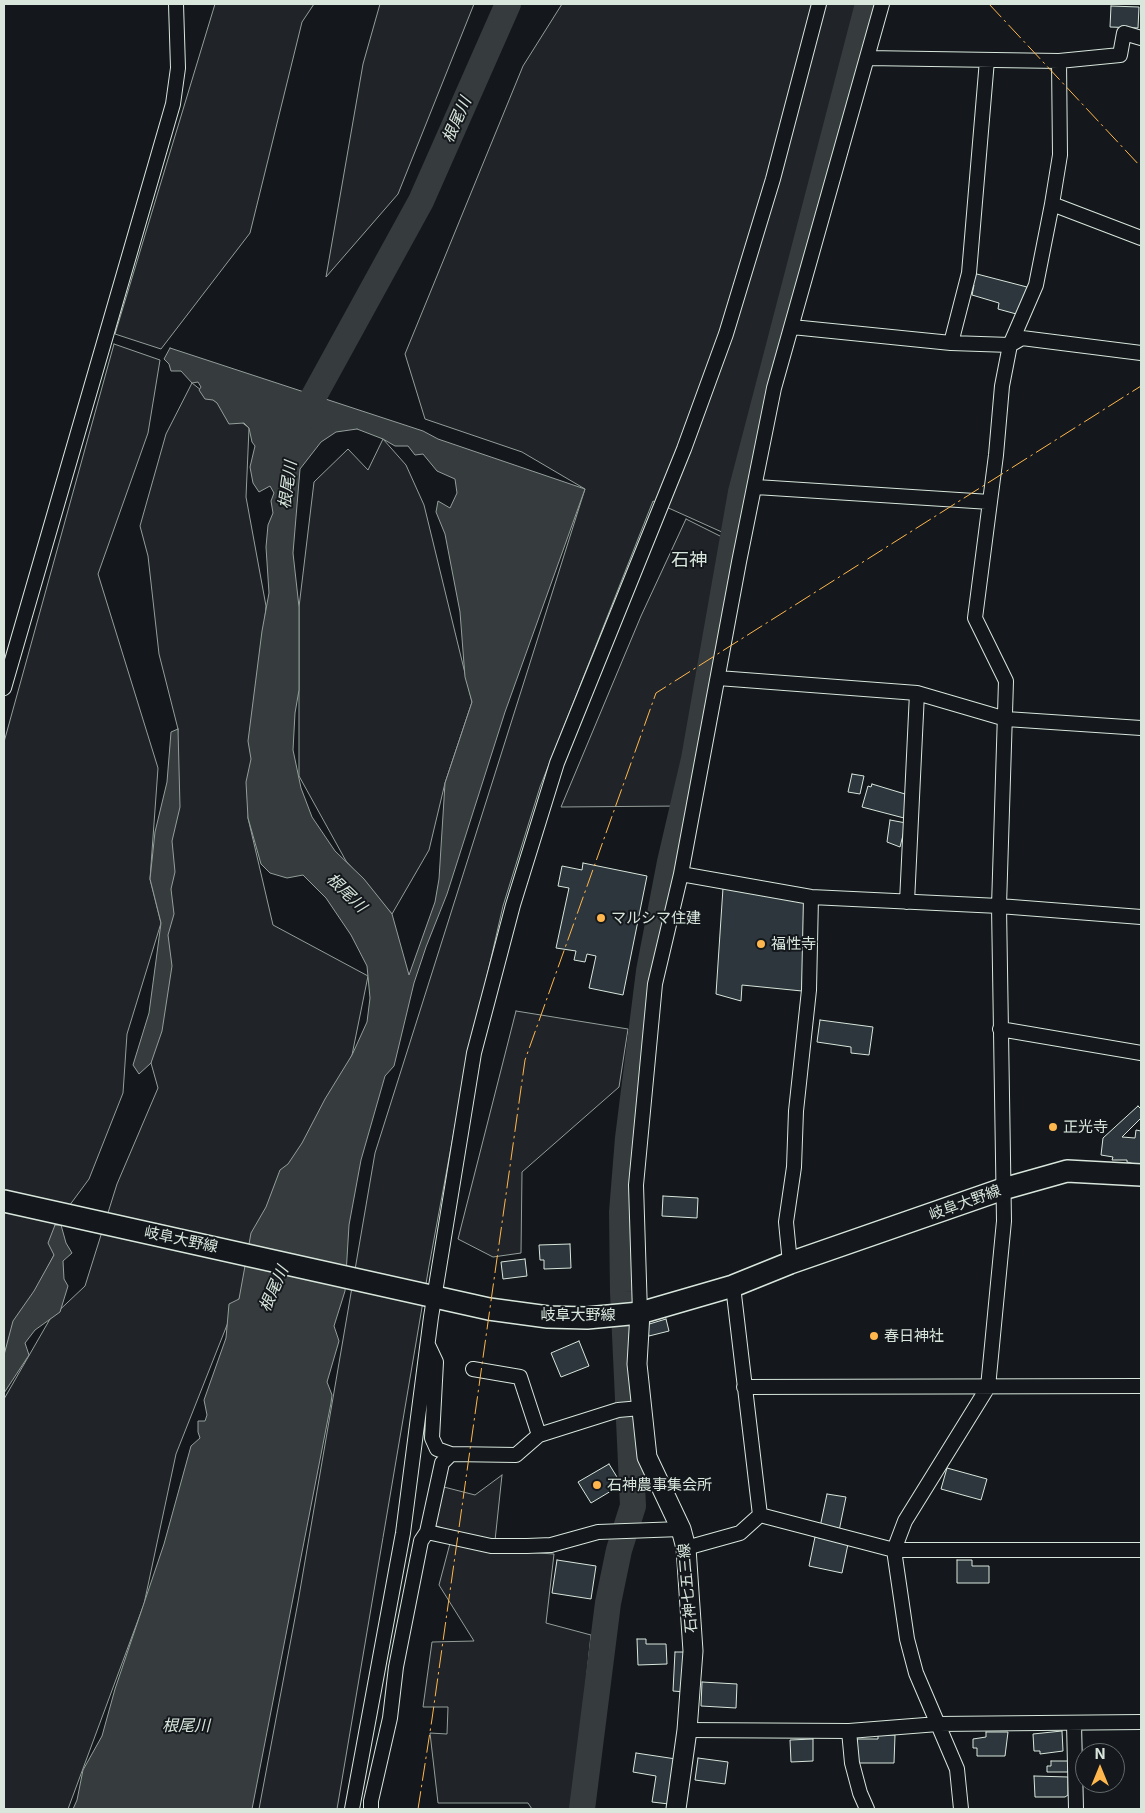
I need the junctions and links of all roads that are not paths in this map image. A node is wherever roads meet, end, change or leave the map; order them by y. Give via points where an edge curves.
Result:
1 (188, 4) edge
2 (819, 4) edge
3 (882, 4) edge
4 (177, 10) edge
5 (1141, 38) edge
6 (867, 58) junction
7 (987, 60) junction
8 (1059, 61) junction
9 (1052, 204) junction
10 (1141, 238) edge
11 (792, 327) junction
12 (951, 343) junction
13 (1010, 345) junction
14 (1141, 353) edge
15 (756, 487) junction
16 (990, 502) junction
17 (718, 678) junction
18 (4, 688) edge
19 (917, 694) junction
20 (1006, 719) junction
21 (1141, 728) edge
22 (681, 874) junction
23 (811, 897) junction
24 (908, 902) junction
25 (999, 906) junction
26 (1141, 917) edge
27 (1000, 1029) junction
28 (1141, 1053) edge
29 (1141, 1175) edge
30 (1003, 1189) junction
31 (4, 1201) edge
32 (790, 1263) junction
33 (733, 1286) junction
34 (427, 1294) junction
35 (629, 1315) junction
36 (428, 1345) junction
37 (473, 1369) dead end
38 (1141, 1386) edge
39 (744, 1387) junction
40 (988, 1387) junction
41 (638, 1408) junction
42 (539, 1435) junction
43 (451, 1454) junction
44 (760, 1515) junction
45 (681, 1529) junction
46 (427, 1532) junction
47 (686, 1548) junction
48 (894, 1550) junction
49 (1141, 1550) edge
50 (1074, 1722) junction
51 (1141, 1722) edge
52 (938, 1724) junction
53 (687, 1730) junction
54 (849, 1731) junction
55 (352, 1809) edge
56 (371, 1809) edge
57 (676, 1809) edge
58 (867, 1809) edge
59 (961, 1809) edge
60 (1076, 1809) edge

1 - 4 street
2 - 34 street via 773,179 726,334 684,449 557,763 513,905 474,1053
3 - 6 street
4 - 18 street via 178,68 174,104
5 - 8 street via 1124,34 1120,55
6 - 7 street
6 - 11 street
7 - 8 street
7 - 12 street via 969,273
8 - 9 street via 1060,155
9 - 10 street
9 - 13 street via 1036,286
11 - 12 street
11 - 15 street via 774,388
12 - 13 street
13 - 14 street via 1022,338
13 - 16 street via 1002,386
15 - 16 street
15 - 17 street
16 - 20 street via 975,618 1006,681
17 - 19 street
17 - 22 street
19 - 20 street
19 - 24 street
20 - 21 street
20 - 25 street
22 - 23 street
22 - 35 street via 655,984 636,1185
23 - 24 street
23 - 32 street via 809,990 796,1111 794,1167 786,1222
24 - 25 street
25 - 26 street
25 - 27 street
27 - 28 street
27 - 30 street
29 - 30 main road, 岐阜大野線 via 1067,1171
30 - 32 main road, 岐阜大野線
30 - 40 street via 1004,1220
31 - 34 main road, 岐阜大野線
32 - 33 main road, 岐阜大野線
33 - 35 main road, 岐阜大野線
33 - 39 street
34 - 35 main road, 岐阜大野線 via 489,1309 548,1318
34 - 36 street
35 - 41 main road, 石神七五三線 via 637,1364
36 - 43 street via 436,1362 432,1438 437,1449
36 - 55 street via 403,1533
37 - 42 street via 520,1377
38 - 40 street
39 - 40 street
39 - 44 street
40 - 48 street via 905,1521
41 - 42 street via 618,1410
41 - 45 main road, 石神七五三線 via 647,1457
42 - 43 street via 516,1455
43 - 46 street via 442,1463
44 - 47 street via 740,1533
44 - 48 street
45 - 46 street via 598,1532 551,1546 491,1546
45 - 47 main road, 石神七五三線
46 - 56 street via 421,1540
47 - 53 main road, 石神七五三線 via 693,1651
48 - 49 street
48 - 52 street via 907,1640 916,1673
50 - 51 street
50 - 52 street
50 - 60 street
52 - 54 street
52 - 59 street via 957,1768
53 - 54 street
53 - 57 main road, 石神七五三線
54 - 58 street via 852,1763

